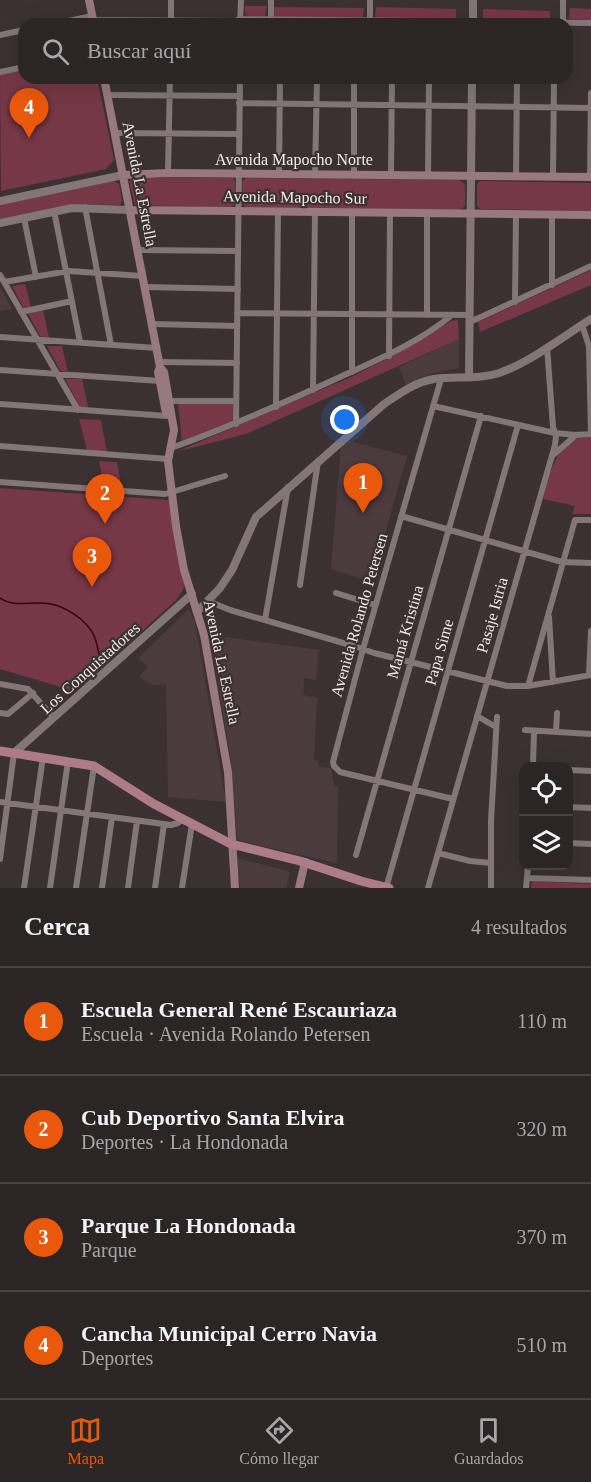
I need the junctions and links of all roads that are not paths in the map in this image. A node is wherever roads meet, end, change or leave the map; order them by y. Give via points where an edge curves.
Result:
1 (89, 0) edge
2 (171, 0) edge
3 (241, 0) edge
4 (271, 0) edge
5 (370, 0) edge
6 (473, 0) edge
7 (563, 0) edge
8 (93, 18) edge
9 (171, 18) edge
10 (240, 18) edge
11 (271, 18) edge
12 (370, 18) edge
13 (473, 18) edge
14 (563, 18) edge
15 (573, 22) edge
16 (591, 23) edge
17 (18, 31) edge
18 (0, 35) edge
19 (18, 68) edge
20 (0, 72) edge
21 (105, 84) edge
22 (170, 84) edge
23 (240, 84) edge
24 (279, 84) edge
25 (317, 84) edge
26 (354, 84) edge
27 (392, 84) edge
28 (429, 84) edge
29 (472, 84) edge
30 (517, 84) edge
31 (554, 84) edge
32 (591, 93) edge
33 (107, 95) junction
34 (169, 96) junction
35 (240, 100) junction
36 (279, 104) junction
37 (316, 104) junction
38 (354, 105) junction
39 (392, 105) junction
40 (429, 105) junction
41 (472, 106) junction
42 (516, 107) junction
43 (554, 107) junction
44 (591, 108) edge
45 (115, 133) junction
46 (168, 133) junction
47 (239, 134) junction
48 (168, 173) junction
49 (239, 174) junction
50 (279, 174) junction
51 (123, 175) junction
52 (315, 175) junction
53 (354, 175) junction
54 (391, 175) junction
55 (428, 176) junction
56 (472, 176) junction
57 (516, 176) junction
58 (553, 177) junction
59 (590, 177) edge
60 (0, 201) edge
61 (85, 207) junction
62 (130, 210) junction
63 (238, 211) junction
64 (54, 212) junction
65 (279, 212) junction
66 (315, 212) junction
67 (352, 212) junction
68 (390, 213) junction
69 (428, 213) junction
70 (471, 213) junction
71 (516, 214) junction
72 (552, 214) junction
73 (591, 214) edge
74 (24, 218) junction
75 (0, 223) edge
76 (137, 249) junction
77 (238, 251) junction
78 (591, 266) edge
79 (66, 272) junction
80 (97, 273) junction
81 (0, 275) edge
82 (142, 276) junction
83 (36, 277) junction
84 (2, 283) edge
85 (552, 285) junction
86 (144, 287) junction
87 (238, 290) junction
88 (72, 301) junction
89 (515, 302) junction
90 (21, 312) junction
91 (237, 313) junction
92 (277, 314) junction
93 (314, 314) junction
94 (352, 314) junction
95 (389, 315) junction
96 (427, 315) junction
97 (452, 315) junction
98 (470, 318) junction
99 (591, 319) edge
100 (152, 324) junction
101 (582, 325) junction
102 (237, 326) junction
103 (0, 337) edge
104 (37, 339) junction
105 (80, 342) junction
106 (111, 345) junction
107 (547, 347) junction
108 (156, 348) junction
109 (389, 356) junction
110 (237, 363) junction
111 (159, 365) junction
112 (0, 370) edge
113 (352, 372) junction
114 (58, 374) junction
115 (469, 377) junction
116 (441, 379) junction
117 (160, 381) junction
118 (313, 390) junction
119 (170, 401) junction
120 (236, 401) junction
121 (0, 404) edge
122 (433, 406) junction
123 (276, 407) junction
124 (78, 410) junction
125 (481, 416) junction
126 (167, 417) junction
127 (236, 424) junction
128 (518, 425) junction
129 (555, 433) junction
130 (591, 434) edge
131 (576, 435) junction
132 (0, 446) edge
133 (171, 446) junction
134 (552, 457) junction
135 (168, 459) junction
136 (318, 461) junction
137 (225, 476) dead end
138 (0, 482) edge
139 (288, 487) junction
140 (173, 493) junction
141 (401, 516) junction
142 (591, 520) edge
143 (449, 529) junction
144 (485, 540) junction
145 (524, 551) junction
146 (562, 562) junction
147 (591, 563) edge
148 (300, 585) dead end
149 (336, 594) dead end
150 (193, 598) junction
151 (208, 601) junction
152 (375, 605) junction
153 (549, 611) junction
154 (197, 612) junction
155 (265, 620) junction
156 (591, 631) edge
157 (363, 649) junction
158 (411, 662) junction
159 (448, 671) junction
160 (590, 675) edge
161 (487, 681) junction
162 (553, 682) junction
163 (0, 684) edge
164 (528, 686) junction
165 (33, 693) junction
166 (0, 713) edge
167 (557, 713) dead end
168 (477, 716) junction
169 (497, 717) dead end
170 (54, 718) junction
171 (496, 727) junction
172 (525, 730) dead end
173 (534, 731) junction
174 (556, 732) junction
175 (591, 734) edge
176 (0, 751) edge
177 (14, 753) junction
178 (43, 757) junction
179 (68, 761) junction
180 (533, 762) edge
181 (94, 766) junction
182 (573, 770) edge
183 (591, 771) edge
184 (377, 781) junction
185 (414, 790) junction
186 (453, 799) junction
187 (4, 802) edge
188 (36, 807) junction
189 (573, 807) edge
190 (591, 808) edge
191 (61, 810) junction
192 (87, 814) junction
193 (112, 817) junction
194 (137, 821) junction
195 (187, 821) junction
196 (164, 824) junction
197 (573, 843) edge
198 (231, 844) junction
199 (591, 844) edge
200 (438, 853) junction
201 (356, 855) dead end
202 (0, 858) edge
203 (305, 862) junction
204 (491, 863) junction
205 (528, 870) edge
206 (527, 878) junction
207 (591, 880) edge
208 (24, 888) edge
209 (50, 888) edge
210 (76, 888) edge
211 (102, 888) edge
212 (128, 888) edge
213 (155, 888) edge
214 (182, 888) edge
215 (235, 888) edge
216 (299, 888) edge
217 (387, 888) edge
218 (428, 888) edge
219 (491, 888) edge
220 (526, 888) edge

1 - 8 main road
2 - 9 street
3 - 10 street
4 - 11 street
5 - 12 street
6 - 13 street
7 - 14 street
15 - 16 street
17 - 18 street
19 - 20 street
21 - 33 main road, Avenida La Estrella
22 - 34 street
23 - 35 street
24 - 36 street
25 - 37 street
26 - 38 street
27 - 39 street
28 - 40 street
29 - 41 street
30 - 42 street
31 - 43 street
32 - 44 street
33 - 34 street
33 - 45 main road, Avenida La Estrella
34 - 35 street
34 - 46 street
35 - 36 street
35 - 47 street
36 - 37 street
36 - 50 street
37 - 38 street
37 - 52 street
38 - 39 street
38 - 53 street
39 - 40 street
39 - 54 street
40 - 41 street
40 - 55 street
41 - 42 street
41 - 56 street
42 - 43 street
42 - 57 street
43 - 44 street
43 - 58 street
44 - 59 street
45 - 46 street
45 - 51 main road, Avenida La Estrella
46 - 47 street
46 - 48 street
47 - 49 street
48 - 49 main road, Avenida Mapocho Norte
48 - 51 main road, Avenida Mapocho Norte
49 - 50 main road, Avenida Mapocho Norte
49 - 63 street
50 - 52 main road, Avenida Mapocho Norte
51 - 60 street, Avenida Mapocho Norte
51 - 62 main road, Avenida La Estrella
52 - 53 main road, Avenida Mapocho Norte
53 - 54 main road, Avenida Mapocho Norte
54 - 55 main road, Avenida Mapocho Norte
55 - 56 main road, Avenida Mapocho Norte
56 - 57 main road, Avenida Mapocho Norte
56 - 70 street
57 - 58 main road, Avenida Mapocho Norte
58 - 59 main road, Avenida Mapocho Norte
61 - 62 street, Avenida Mapocho Sur
61 - 64 street, Avenida Mapocho Sur
61 - 80 street
62 - 63 main road, Avenida Mapocho Sur
62 - 76 main road, Avenida La Estrella
63 - 65 main road, Avenida Mapocho Sur
63 - 77 street
64 - 74 street, Avenida Mapocho Sur
64 - 79 street
65 - 66 main road, Avenida Mapocho Sur
65 - 92 street
66 - 67 main road, Avenida Mapocho Sur
66 - 93 street
67 - 68 main road, Avenida Mapocho Sur
67 - 94 street
68 - 69 main road, Avenida Mapocho Sur
68 - 95 street
69 - 70 main road, Avenida Mapocho Sur
69 - 96 street
70 - 71 main road, Avenida Mapocho Sur
70 - 98 street
71 - 72 main road, Avenida Mapocho Sur
71 - 89 street
72 - 73 main road, Avenida Mapocho Sur
72 - 85 street
74 - 75 street, Avenida Mapocho Sur
74 - 83 street
76 - 77 street
76 - 82 main road, Avenida La Estrella
77 - 87 street
78 - 85 street
79 - 80 street
79 - 83 street
79 - 88 street
80 - 82 street
80 - 106 street
81 - 84 street
82 - 86 main road, Avenida La Estrella
83 - 84 street
84 - 90 street
85 - 89 street
86 - 87 street
86 - 100 main road, Avenida La Estrella
87 - 91 street
88 - 90 street
88 - 105 street
89 - 98 street
90 - 104 street
91 - 92 street
91 - 102 street
92 - 93 street
92 - 123 street
93 - 94 street
93 - 118 street
94 - 95 street
94 - 113 street
95 - 96 street
95 - 109 street
96 - 97 street
97 - 98 street
97 - 109 street
98 - 115 street
99 - 101 street
100 - 102 street
100 - 108 main road, Avenida La Estrella
101 - 107 street
101 - 130 street via 589,346
102 - 110 street
103 - 104 street
104 - 105 street
104 - 114 street
105 - 106 street
106 - 108 street
107 - 115 street via 498,374
107 - 129 street, Pasaje Istria
108 - 111 main road, Avenida La Estrella
109 - 113 street
110 - 111 street
110 - 120 street
111 - 117 main road, Avenida La Estrella
111 - 119 main road, Avenida La Estrella
112 - 114 street
113 - 118 street
114 - 117 street
114 - 124 street
115 - 116 street
116 - 122 street, Avenida Rolando Petersen
116 - 136 street via 426,381 390,400
117 - 126 main road, Avenida La Estrella
118 - 123 street
119 - 120 street
119 - 133 main road, Avenida La Estrella via 174,430
120 - 127 street
121 - 124 street
122 - 125 street
122 - 141 street, Avenida Rolando Petersen
123 - 127 street
124 - 126 street
125 - 128 street
125 - 143 street, Mamá Kristina
126 - 133 main road, Avenida La Estrella
127 - 133 street
128 - 129 street
128 - 144 street, Papa Sime
129 - 131 street
129 - 134 street, Pasaje Istria
130 - 131 street
131 - 134 street
132 - 135 street
133 - 135 main road, Avenida La Estrella
134 - 145 street, Pasaje Istria
135 - 140 main road, Avenida La Estrella
136 - 139 street
136 - 148 street
137 - 140 street
138 - 140 street
139 - 151 street via 256,517 232,570
139 - 155 street
140 - 150 main road, Avenida La Estrella via 177,533
141 - 143 street
141 - 152 street, Avenida Rolando Petersen
142 - 146 street via 575,520
143 - 144 street
143 - 158 street, Mamá Kristina
144 - 145 street
144 - 159 street, Papa Sime
145 - 146 street
145 - 161 street, Pasaje Istria
146 - 147 street
146 - 153 street
149 - 152 street
150 - 154 main road, Avenida La Estrella
150 - 170 street, Los Conquistadores via 183,601
151 - 154 street
151 - 155 street
152 - 157 street, Avenida Rolando Petersen
153 - 162 street
153 - 164 street
154 - 198 main road, Avenida La Estrella via 228,772
155 - 157 street
156 - 160 street
157 - 158 street
157 - 184 street, Avenida Rolando Petersen via 334,766 340,772
158 - 159 street
158 - 184 street, Mamá Kristina
159 - 161 street
159 - 185 street, Papa Sime
160 - 162 street
161 - 164 street
161 - 168 street, Pasaje Istria
162 - 164 street
163 - 165 street via 25,687
165 - 166 street via 8,714
165 - 170 street
167 - 174 street
168 - 171 street
168 - 186 street, Pasaje Istria
169 - 171 street
170 - 177 street, Los Conquistadores
171 - 204 street
172 - 173 street
173 - 174 street
173 - 180 street
174 - 175 street
176 - 177 main road
177 - 178 main road
177 - 187 street
178 - 179 main road
178 - 188 street
179 - 181 main road
179 - 191 street
181 - 192 street
181 - 195 main road
182 - 183 street
184 - 185 street
184 - 201 street, Mamá Kristina
185 - 186 street
185 - 217 street, Papa Sime
186 - 200 street, Pasaje Istria
187 - 188 street
187 - 202 street
188 - 191 street
188 - 208 street
189 - 190 street
191 - 192 street
191 - 209 street
192 - 193 street
192 - 210 street
193 - 194 street
193 - 211 street
194 - 196 street
194 - 212 street
195 - 196 street
195 - 198 main road
195 - 214 street
196 - 213 street
197 - 199 street
198 - 203 main road
198 - 215 main road, Avenida La Estrella
200 - 204 street
200 - 218 street, Pasaje Istria
203 - 216 main road
203 - 217 main road
204 - 219 street
205 - 206 street
206 - 207 street
206 - 220 street

